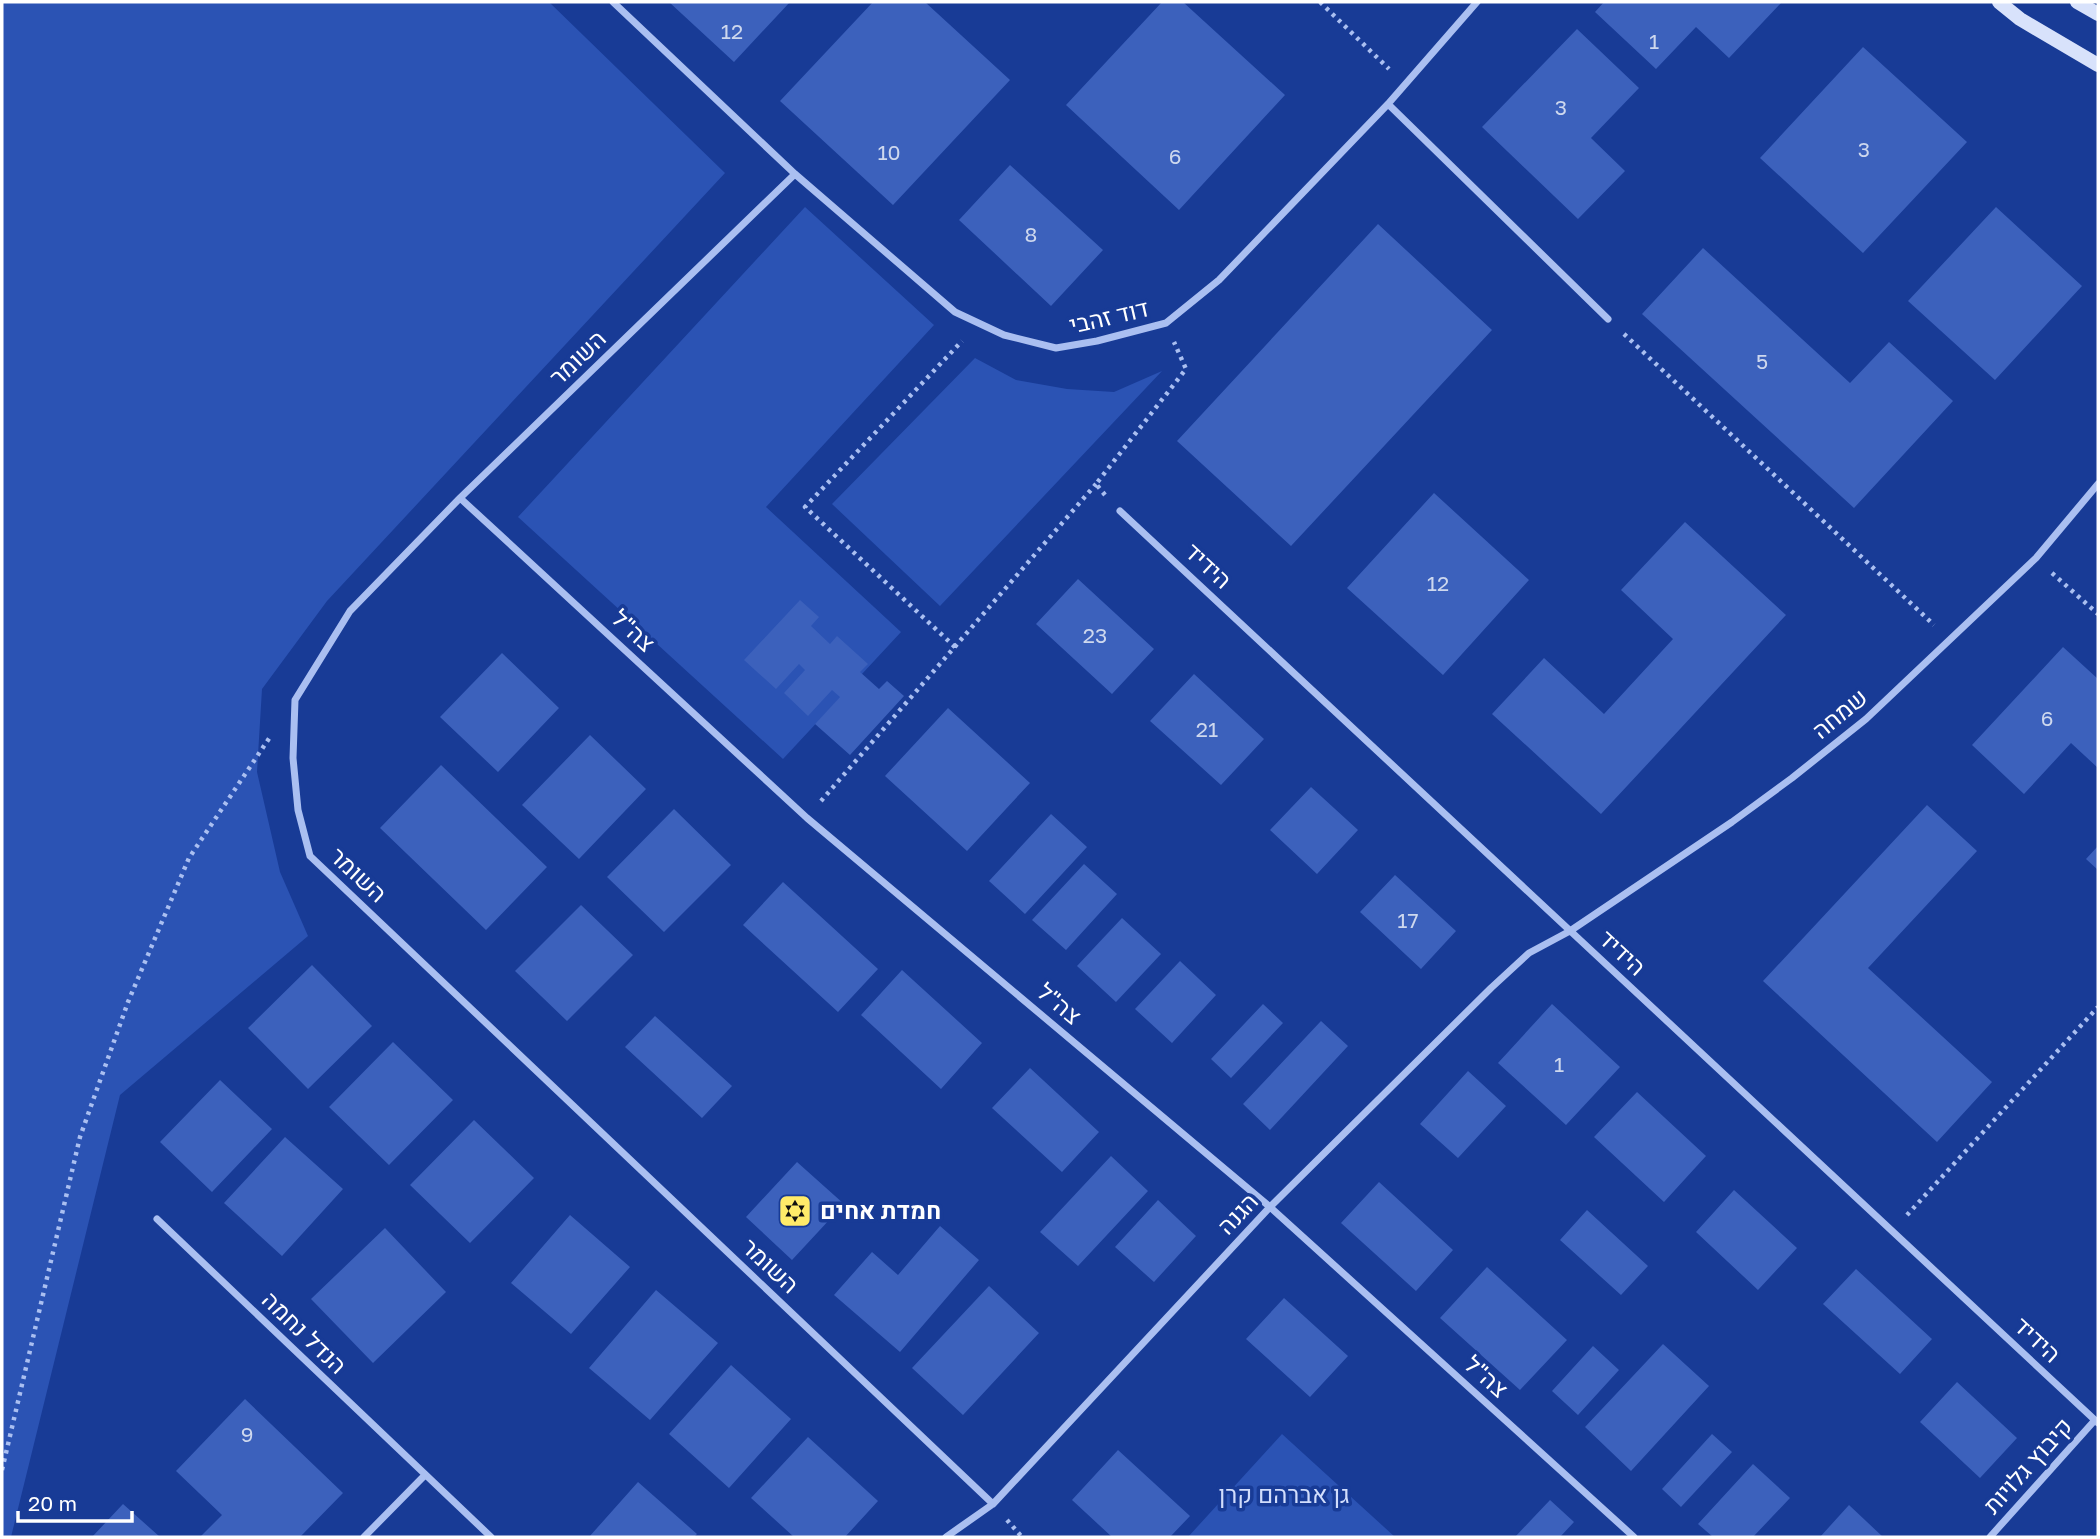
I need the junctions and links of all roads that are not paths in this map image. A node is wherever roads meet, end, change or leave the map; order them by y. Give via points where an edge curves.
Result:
1 (613, 2) edge
2 (1478, 2) edge
3 (1999, 2) edge
4 (2077, 2) edge
5 (2098, 14) edge
6 (2098, 65) edge
7 (1388, 104) junction
8 (796, 174) junction
9 (1608, 319) road end
10 (2098, 484) edge
11 (460, 498) junction
12 (1120, 511) road end
13 (1570, 931) junction
14 (1270, 1207) junction
15 (157, 1219) dead end
16 (2097, 1422) edge
17 (425, 1475) junction
18 (993, 1504) junction
19 (364, 1537) edge
20 (491, 1537) edge
21 (946, 1537) edge
22 (1634, 1537) edge
23 (1990, 1537) edge

1 - 8 street, דוד זהבי
2 - 7 street, דוד זהבי
3 - 6 street
4 - 5 street
7 - 8 street, דוד זהבי via 1219,280 1166,323 1056,348 1004,335 955,312
7 - 9 street
8 - 11 street, השומר
10 - 13 street, שמחה via 2036,558 1866,719 1732,822
11 - 14 street, צה"ל via 807,818
11 - 18 street, השומר via 350,611 295,700 293,758 310,856
12 - 13 street, הידיד
13 - 14 street, הגנה via 1529,953 1490,988
13 - 16 street, הידיד
14 - 18 street, הגנה
14 - 22 street, צה"ל
15 - 17 street, הנדל נחמה
16 - 23 street, קיבוץ גלויות
17 - 19 street
17 - 20 street, הנדל נחמה
18 - 21 street, הגנה

